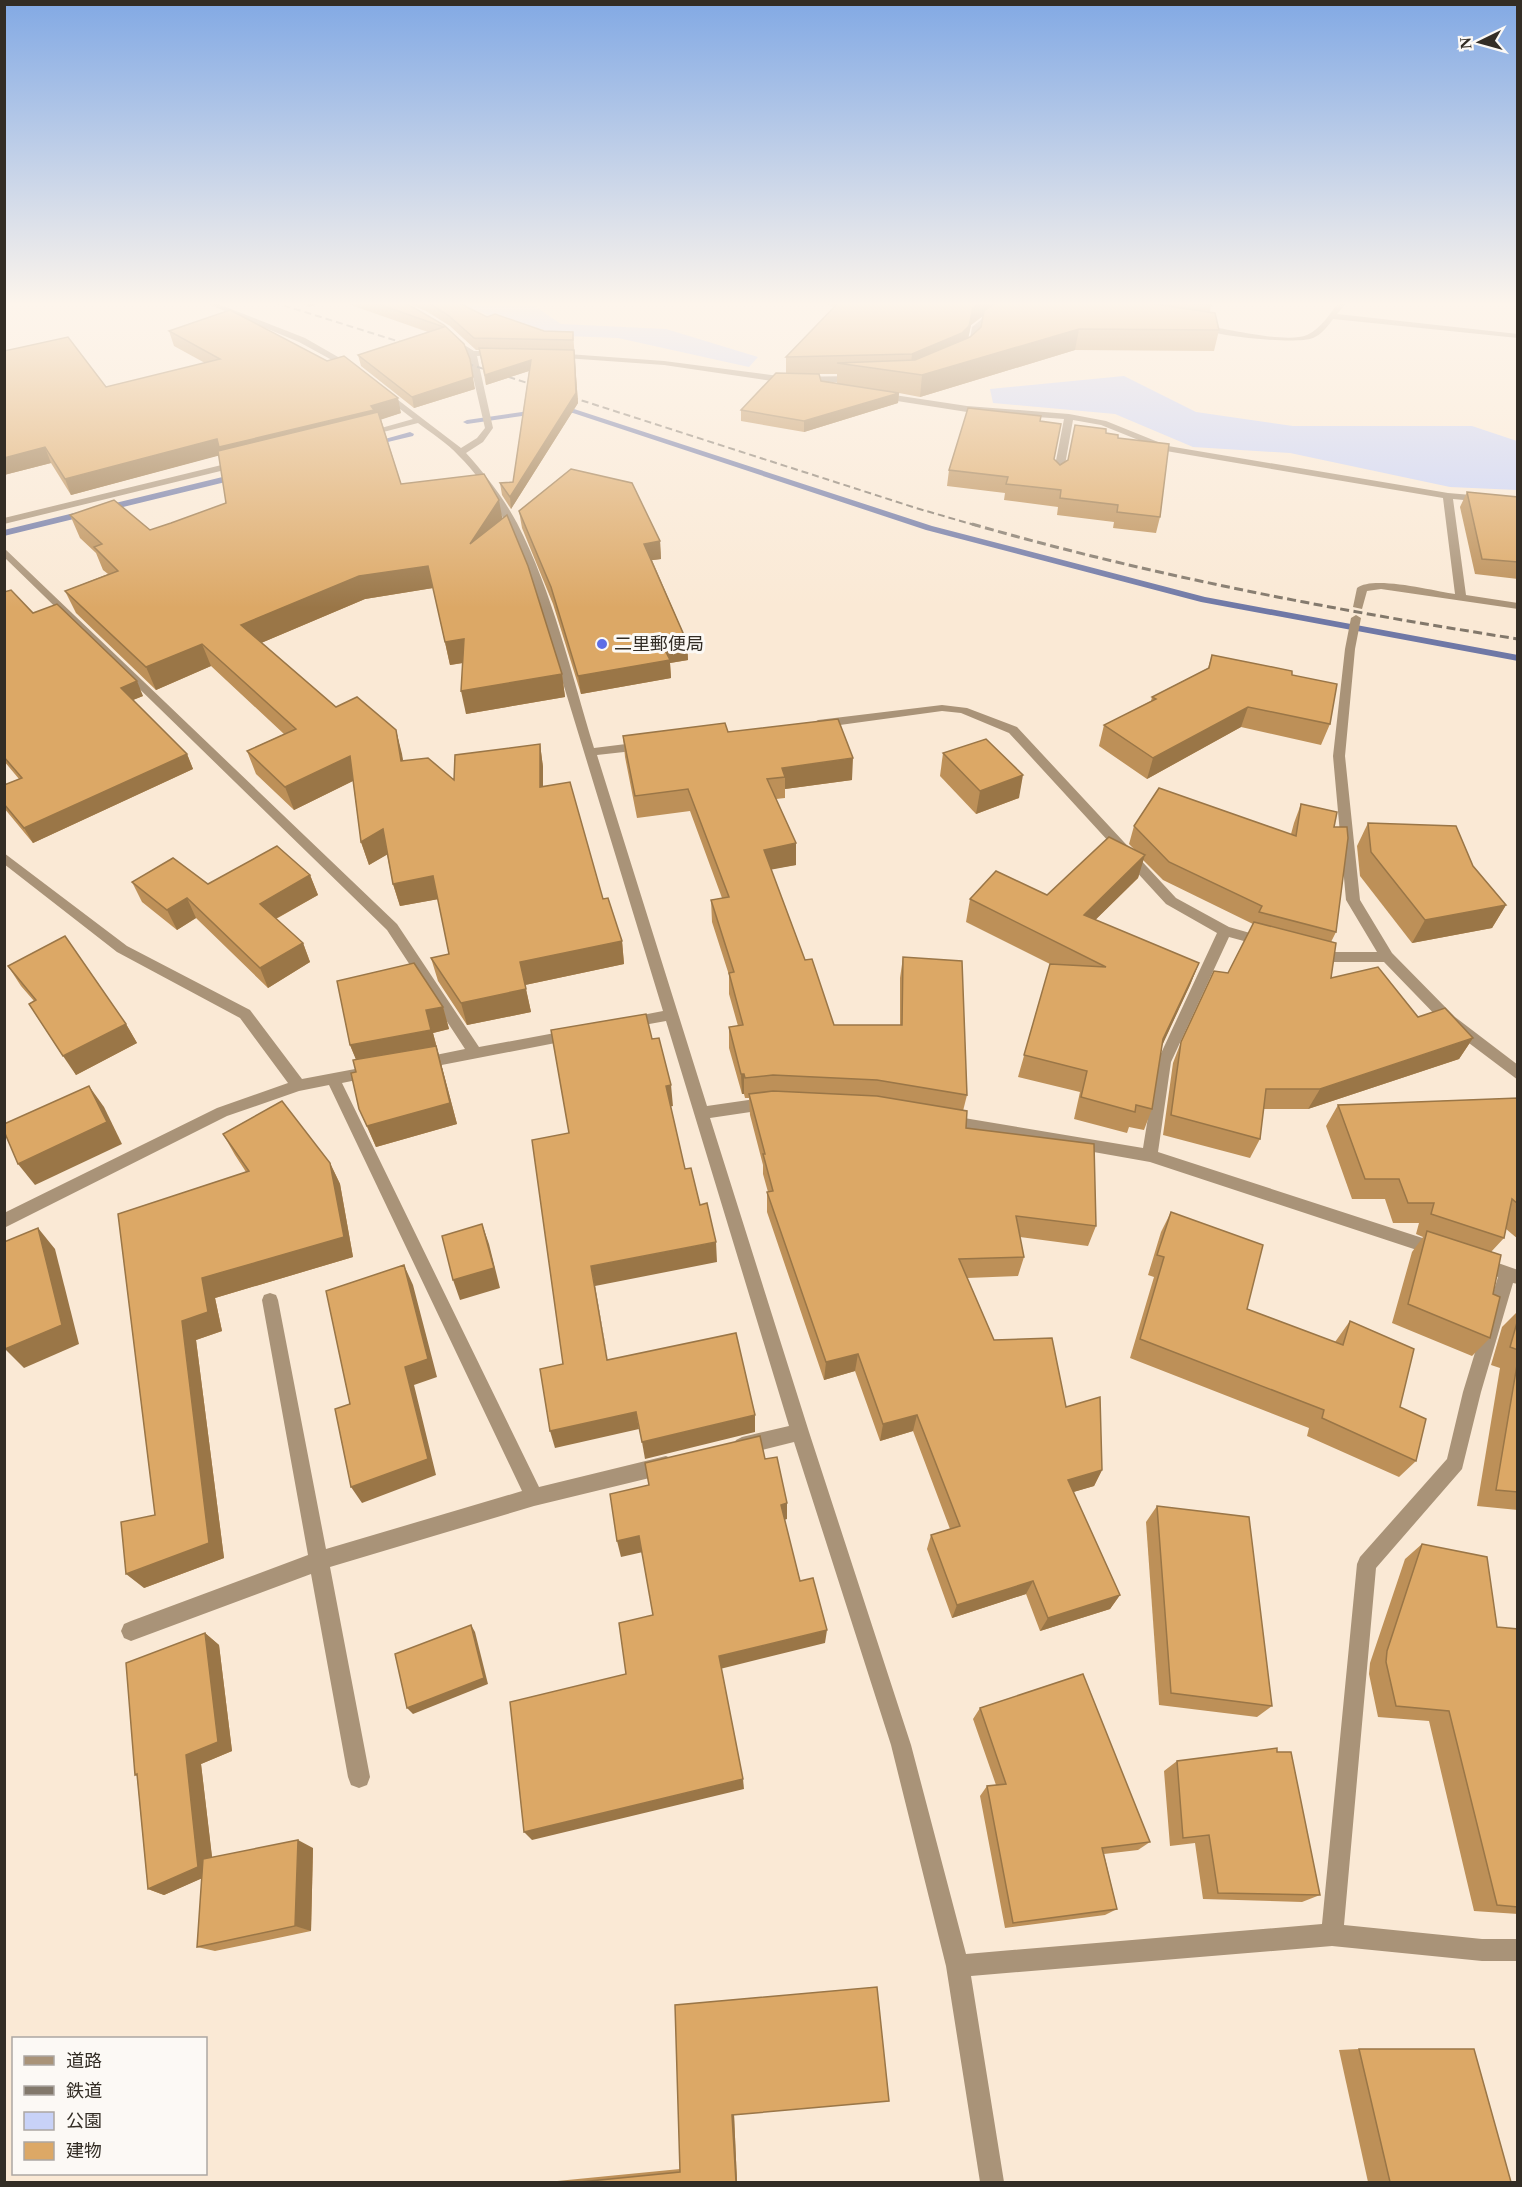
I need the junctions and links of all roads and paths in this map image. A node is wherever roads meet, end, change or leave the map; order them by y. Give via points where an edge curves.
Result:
1 (399, 404) edge
2 (484, 404) edge
3 (931, 404) edge
4 (1069, 417) junction
5 (419, 420) junction
6 (350, 437) edge
7 (460, 452) junction
8 (246, 462) edge
9 (1058, 476) edge
10 (1448, 496) junction
11 (1518, 502) edge
12 (4, 521) edge
13 (4, 551) edge
14 (1461, 599) junction
15 (1518, 606) edge
16 (801, 726) edge
17 (660, 744) edge
18 (589, 752) junction
19 (4, 857) edge
20 (1225, 931) junction
21 (1280, 945) edge
22 (1303, 951) edge
23 (1387, 957) junction
24 (671, 1015) junction
25 (614, 1026) edge
26 (591, 1031) edge
27 (476, 1054) junction
28 (410, 1065) edge
29 (388, 1069) edge
30 (1518, 1074) edge
31 (333, 1079) junction
32 (298, 1085) junction
33 (784, 1104) edge
34 (701, 1113) junction
35 (932, 1118) edge
36 (1150, 1156) junction
37 (4, 1221) edge
38 (1513, 1275) edge
39 (270, 1300) dead end
40 (800, 1432) junction
41 (719, 1452) edge
42 (684, 1460) edge
43 (534, 1497) junction
44 (319, 1561) junction
45 (130, 1631) dead end
46 (359, 1777) dead end
47 (1332, 1935) junction
48 (1518, 1950) edge
49 (958, 1966) junction
50 (993, 2182) edge

1 - 5 street
2 - 7 street via 489,428 480,440
3 - 4 street
4 - 9 street
4 - 10 street via 1103,423 1166,448
5 - 6 street
5 - 7 street
7 - 18 street via 486,481 512,523 539,588
8 - 12 street
10 - 11 street
10 - 14 street
13 - 27 street via 392,927
14 - 15 street
14 - 23 street via 1381,586 1362,588 1356,616 1339,756 1353,900
16 - 20 street via 942,708 963,711 1013,730 1171,901
17 - 18 street
18 - 24 street
19 - 32 street via 122,950 245,1014
20 - 21 street
20 - 36 street via 1164,1062
22 - 23 street via 1325,957
23 - 30 street via 1450,1021
24 - 25 street
24 - 34 street
26 - 27 street
27 - 28 street
29 - 31 street
31 - 32 street
31 - 43 street
32 - 37 street via 222,1112
33 - 34 street
34 - 40 street
35 - 36 street
36 - 38 street
38 - 47 street via 1472,1392 1455,1463 1367,1564
39 - 44 street
40 - 41 street
40 - 49 street via 902,1745
42 - 43 street
43 - 44 street
44 - 45 street
44 - 46 street
47 - 48 street
47 - 49 street
49 - 50 street

